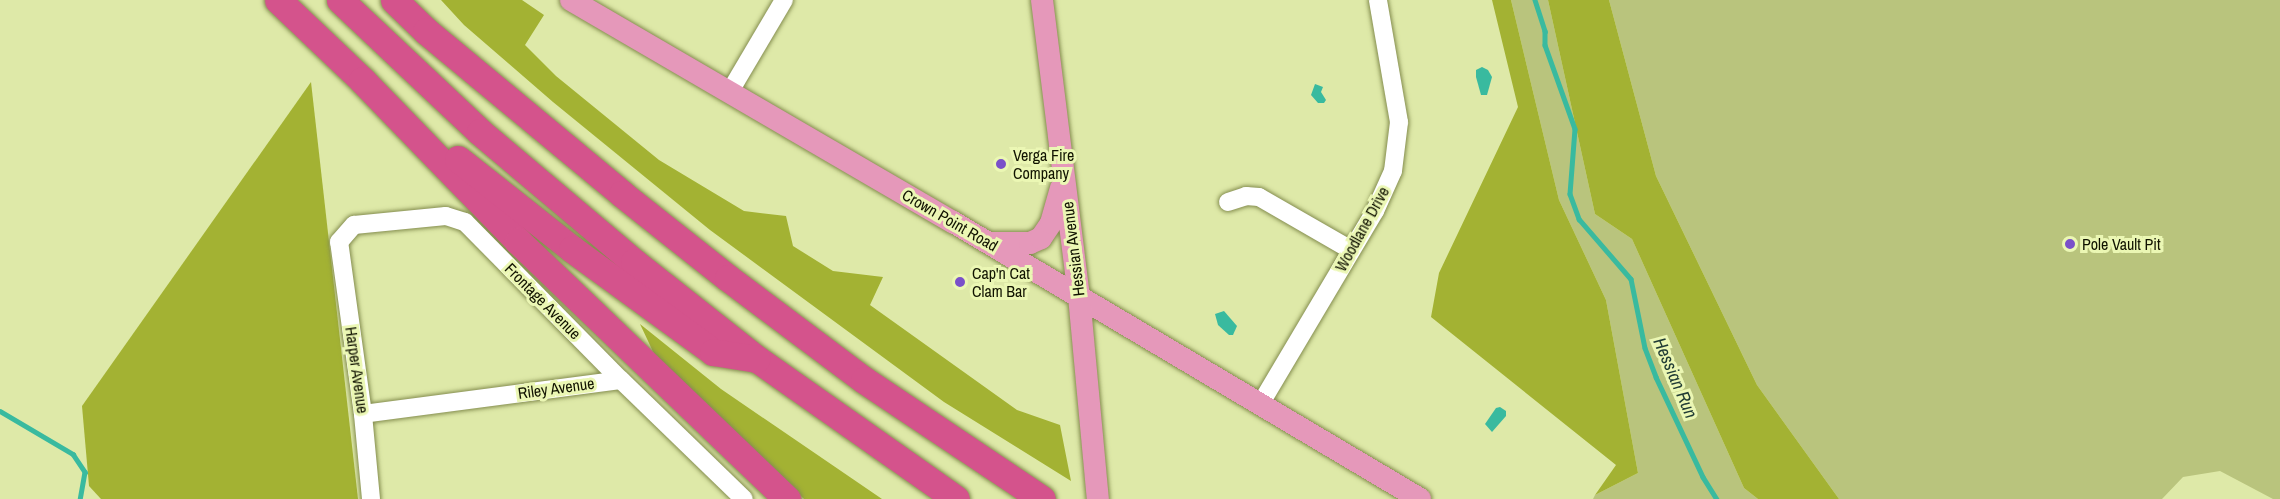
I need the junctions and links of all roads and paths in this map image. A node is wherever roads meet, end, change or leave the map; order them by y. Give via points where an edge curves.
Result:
1 (278, 0) edge
2 (340, 0) edge
3 (394, 0) edge
4 (420, 0) edge
5 (571, 0) edge
6 (784, 0) edge
7 (1042, 0) edge
8 (1378, 0) edge
9 (362, 80) junction
10 (729, 93) junction
11 (518, 107) junction
12 (1065, 182) junction
13 (1228, 202) dead end
14 (339, 242) joint
15 (990, 243) junction
16 (1351, 250) junction
17 (1079, 296) junction
18 (757, 359) junction
19 (621, 380) junction
20 (1261, 403) junction
21 (363, 414) junction
22 (371, 499) edge
23 (744, 499) edge
24 (787, 499) edge
25 (956, 499) edge
26 (1042, 499) edge
27 (1098, 499) edge
28 (1420, 499) edge

1 - 9 highway
2 - 18 highway via 463,117 556,198
3 - 11 highway
4 - 11 highway via 504,78
5 - 10 main road, Crown Point Road
6 - 10 street
7 - 12 main road, Hessian Avenue
8 - 16 street, Woodlane Drive via 1399,123 1397,146 1386,188
9 - 18 highway via 503,196 713,352
9 - 24 highway via 510,233
10 - 15 main road, Crown Point Road
11 - 26 highway via 737,285 864,380
12 - 15 main road via 1051,223 1041,238 1030,243
12 - 17 main road, Hessian Avenue
13 - 16 street via 1246,196 1259,197
14 - 19 street, Frontage Avenue via 354,225 446,216 465,222
14 - 21 street, Harper Avenue
15 - 17 main road, Crown Point Road
16 - 20 street, Woodlane Drive
17 - 20 main road, Crown Point Road
17 - 27 main road, Hessian Avenue
18 - 25 highway
19 - 21 street, Riley Avenue
19 - 23 street
20 - 28 main road, Crown Point Road
21 - 22 street, Harper Avenue

